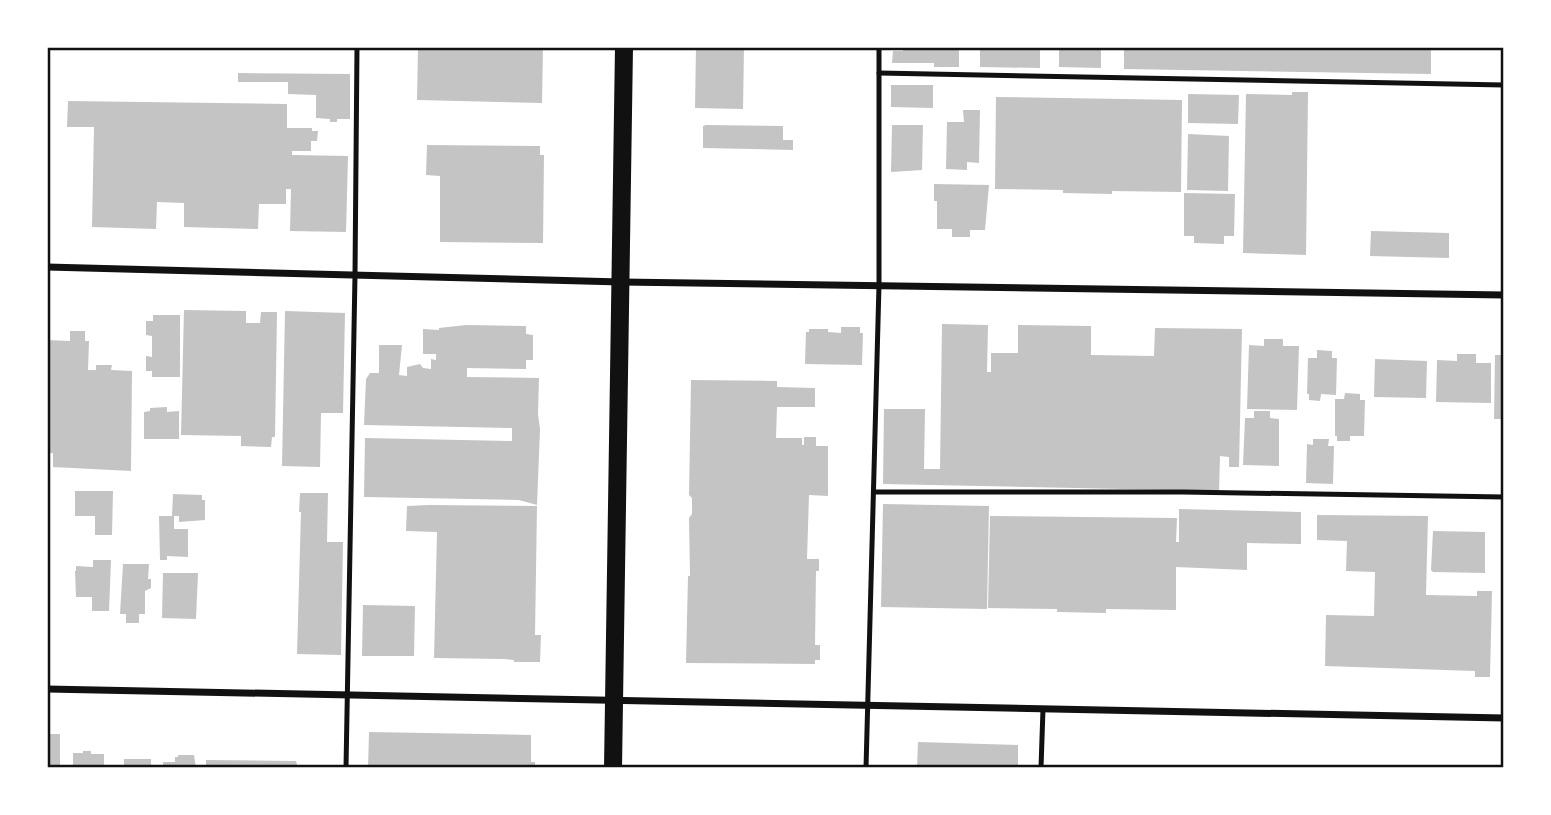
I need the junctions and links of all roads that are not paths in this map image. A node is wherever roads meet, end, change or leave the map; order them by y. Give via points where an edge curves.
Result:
1 (357, 47) edge
2 (624, 47) edge
3 (879, 47) edge
4 (879, 73) junction
5 (1504, 85) edge
6 (47, 267) edge
7 (355, 275) junction
8 (621, 282) junction
9 (879, 285) junction
10 (1504, 295) edge
11 (874, 492) junction
12 (1504, 497) edge
13 (47, 689) edge
14 (347, 695) junction
15 (612, 701) junction
16 (866, 705) junction
17 (1043, 709) junction
18 (1504, 718) edge
19 (346, 768) edge
20 (613, 768) edge
21 (866, 768) edge
22 (1041, 768) edge

1 - 7 lane
2 - 8 main road
3 - 4 lane
4 - 5 lane
4 - 9 lane
6 - 7 street
7 - 8 street
7 - 14 lane
8 - 9 street
8 - 15 main road
9 - 10 street
9 - 11 lane
11 - 12 lane
11 - 16 lane
13 - 14 street
14 - 15 street
14 - 19 lane
15 - 16 street
15 - 20 main road
16 - 17 street
16 - 21 lane
17 - 18 street
17 - 22 lane

